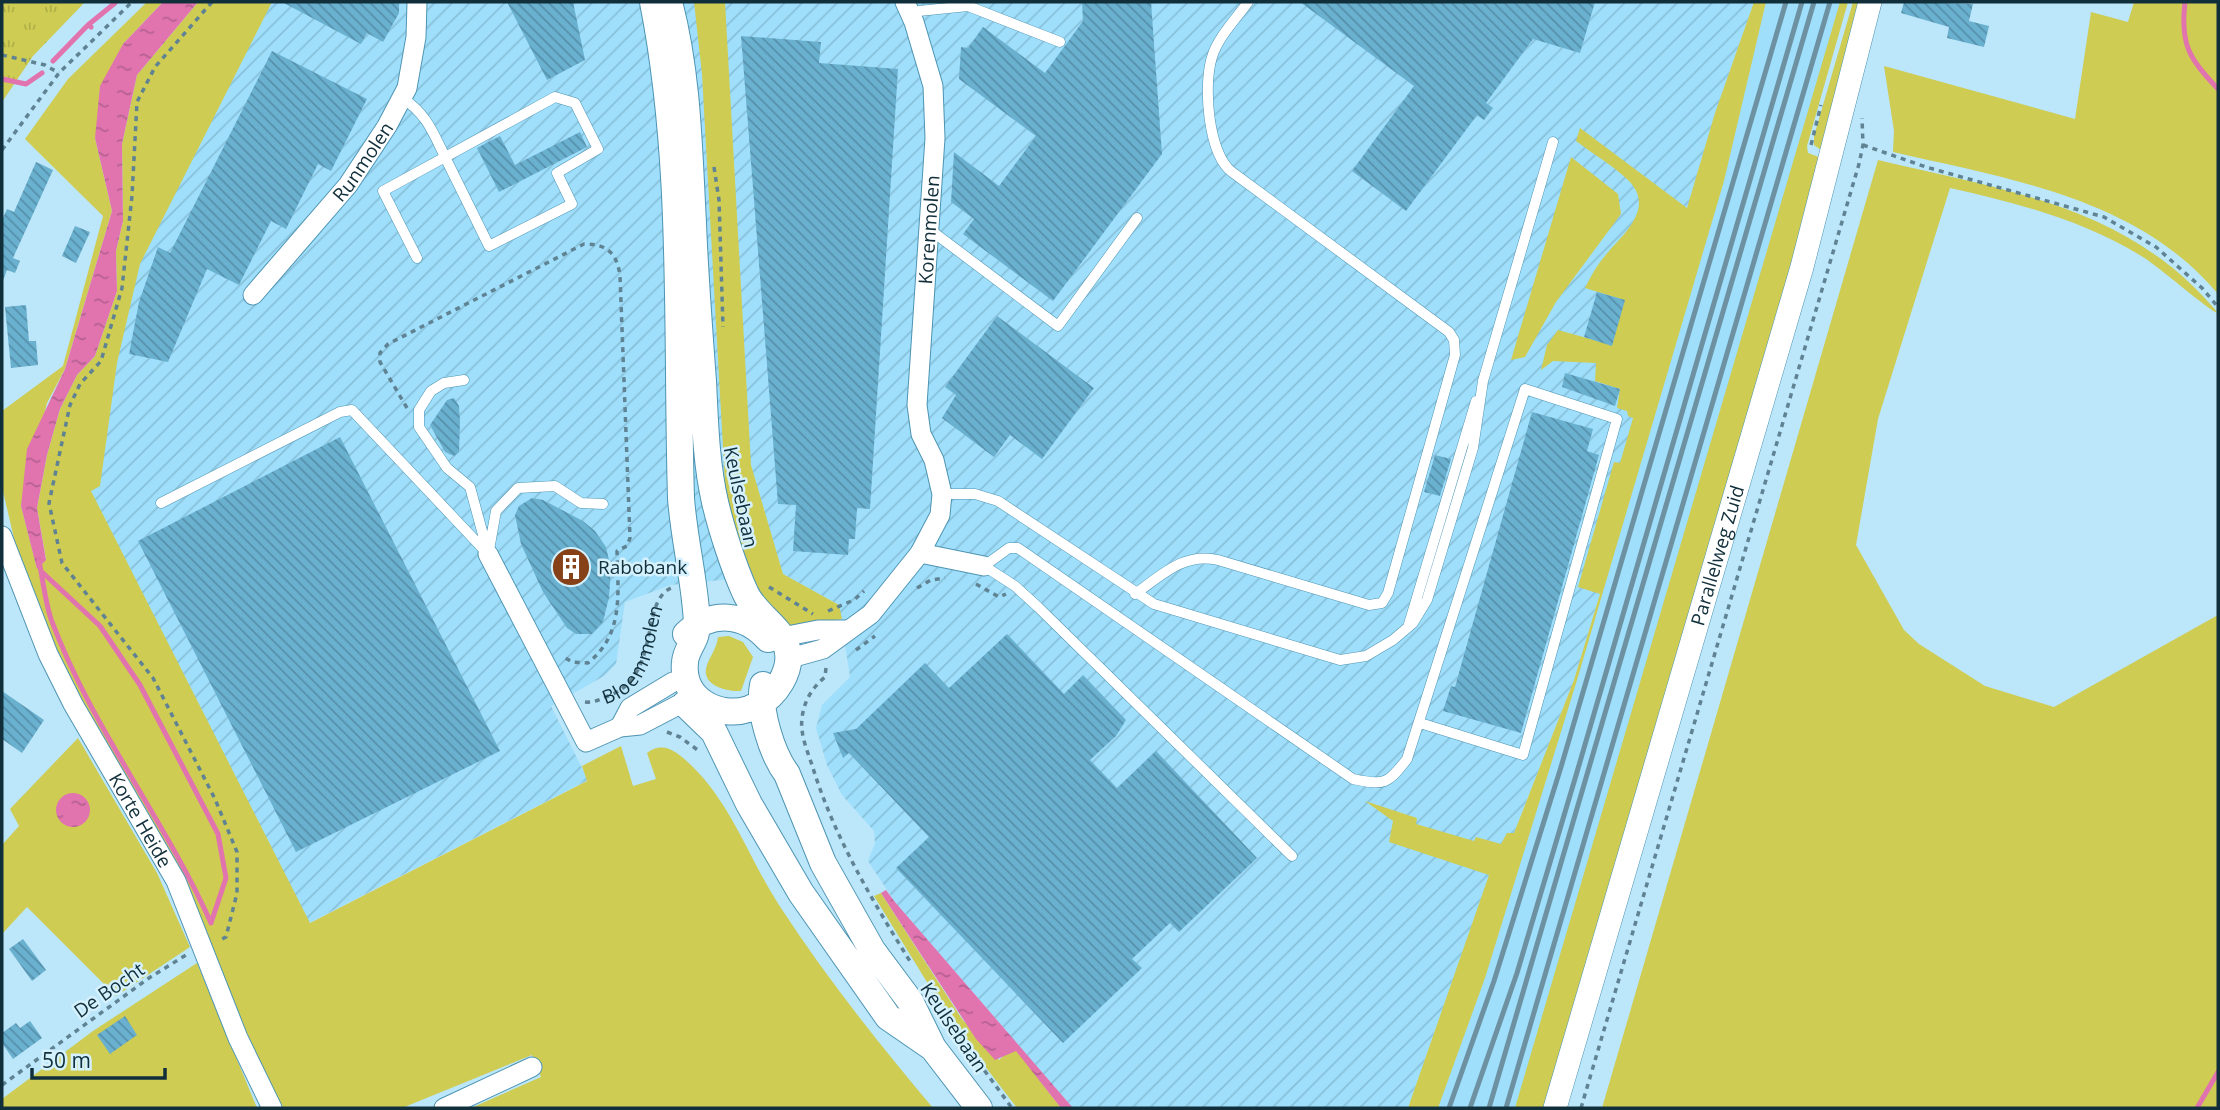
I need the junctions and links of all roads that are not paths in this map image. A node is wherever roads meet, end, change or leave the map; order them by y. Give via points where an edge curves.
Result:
1 (417, 2) edge
2 (653, 2) edge
3 (669, 2) edge
4 (1248, 2) edge
5 (1870, 2) edge
6 (907, 7) edge
7 (1060, 42) dead end
8 (402, 98) junction
9 (1553, 142) dead end
10 (445, 157) junction
11 (1137, 218) dead end
12 (928, 229) junction
13 (417, 258) dead end
14 (253, 295) dead end
15 (464, 380) dead end
16 (942, 494) junction
17 (161, 503) dead end
18 (603, 504) dead end
19 (2, 536) edge
20 (684, 540) junction
21 (488, 554) junction
22 (920, 554) junction
23 (984, 566) junction
24 (1135, 594) junction
25 (749, 614) junction
26 (691, 630) junction
27 (779, 645) junction
28 (767, 698) junction
29 (695, 703) junction
30 (1420, 723) junction
31 (1292, 856) dead end
32 (933, 1048) junction
33 (532, 1066) dead end
34 (272, 1108) edge
35 (444, 1108) edge
36 (979, 1108) edge
37 (1555, 1108) edge

1 - 8 street, Runmolen via 414,50
2 - 20 main road via 672,146
3 - 25 main road, Keulsebaan via 686,103 706,435 722,531 720,548 732,593
4 - 24 lane via 1210,63 1209,97 1218,156 1232,172 1449,332 1455,355 1382,603 1369,605 1197,557 1177,564
5 - 37 street, Parallelweg Zuid via 1802,267
6 - 7 lane via 968,6
6 - 12 street, Korenmolen via 933,86 935,138
8 - 10 lane via 420,110
8 - 14 street, Runmolen via 348,185
9 - 24 lane via 1483,381 1473,448 1437,573 1421,612 1408,629 1366,656 1340,660 1174,612
10 - 10 lane via 555,97 575,103 598,149 557,173 572,204 489,246
10 - 13 lane via 383,191
11 - 12 lane via 1058,326
12 - 16 street, Korenmolen via 917,405 921,434 934,460
15 - 21 lane via 431,391 419,410 419,427 447,468 470,487
16 - 22 street, Korenmolen via 940,515
16 - 24 lane via 975,494 998,501
17 - 21 lane via 352,410
18 - 21 lane via 581,503 555,486 518,488 496,511
19 - 34 street, Korte Heide via 63,684 176,881 238,1038
20 - 26 main road via 689,553
20 - 26 main road via 678,554
21 - 29 street, Bloemmolen via 586,742 620,727 630,708
22 - 23 street
22 - 27 street, Korenmolen via 871,614 846,630
23 - 30 lane via 1009,548 1018,548 1353,779 1377,784 1391,779 1407,759
23 - 31 lane via 1015,586
25 - 26 main road via 716,618
25 - 27 main road
26 - 29 main road via 673,659
27 - 28 main road via 763,686
28 - 29 main road via 746,710
28 - 32 main road, Keulsebaan via 789,760 787,775 823,863 872,950 910,1001
29 - 32 main road, Keulsebaan via 801,893 888,1017
30 - 30 lane via 1523,755 1617,419 1525,389
32 - 36 main road, Keulsebaan
33 - 35 street

